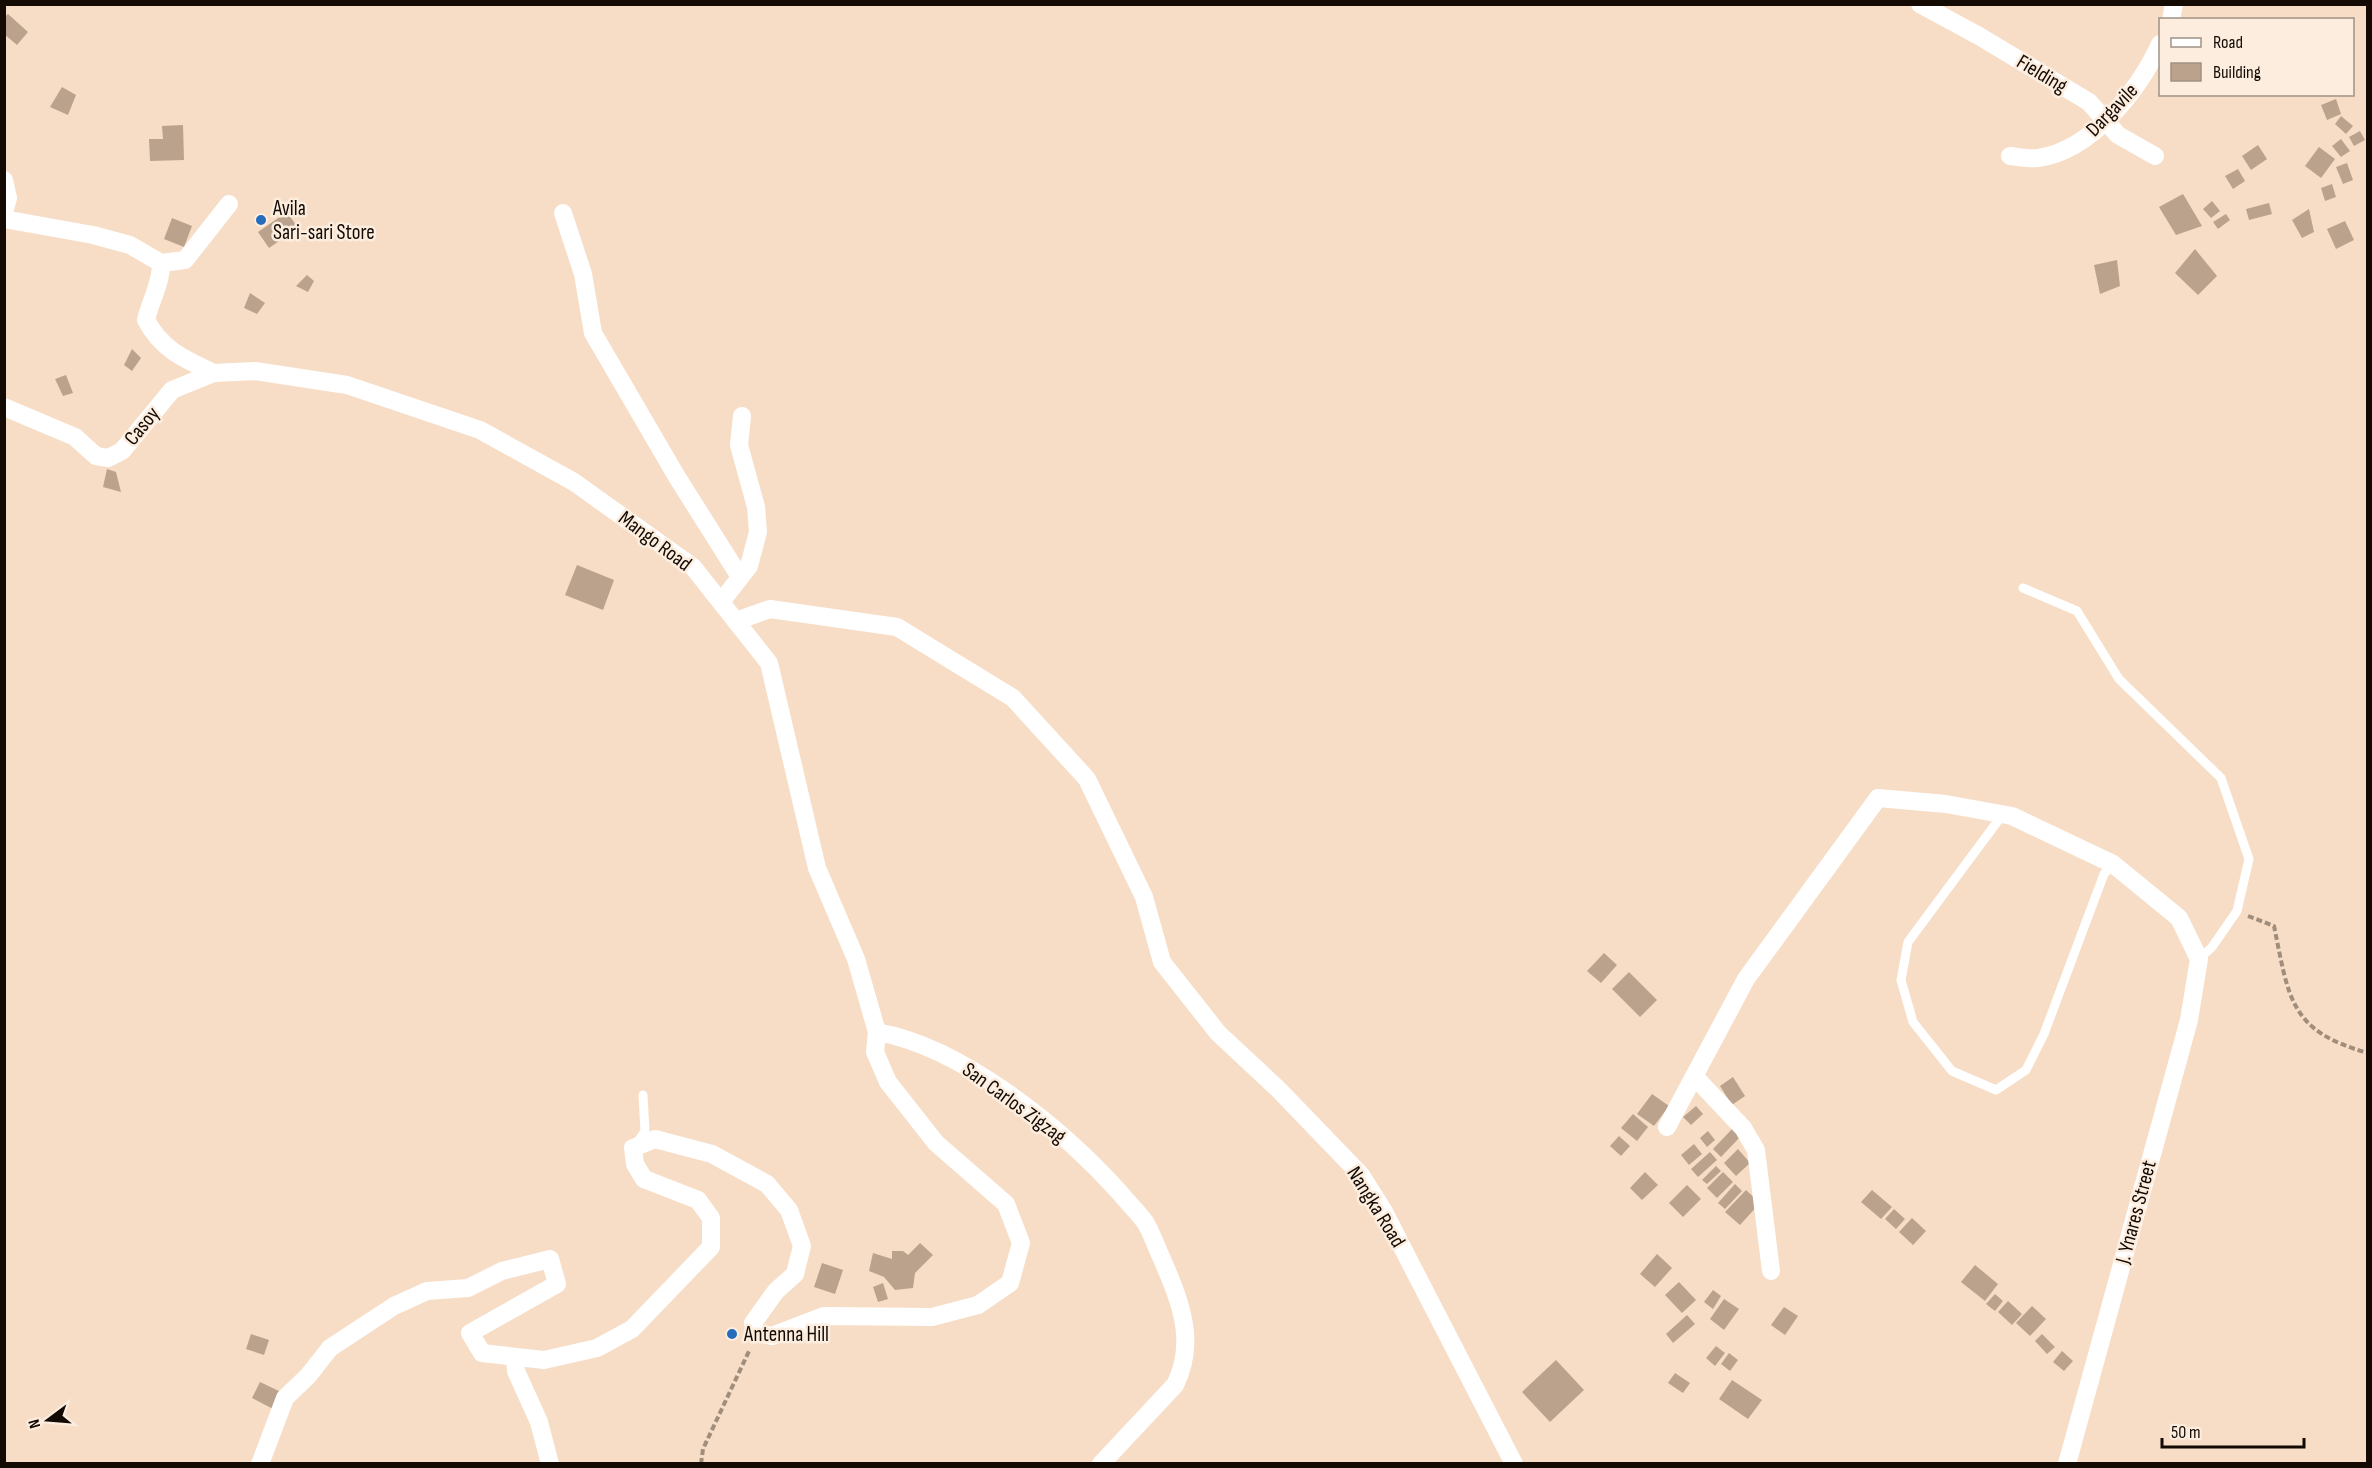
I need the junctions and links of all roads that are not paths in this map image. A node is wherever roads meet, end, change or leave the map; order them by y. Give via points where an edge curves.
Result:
1 (1920, 4) edge
2 (2159, 46) edge
3 (2106, 120) junction
4 (2010, 156) dead end
5 (2155, 156) dead end
6 (4, 180) edge
7 (229, 204) dead end
8 (4, 212) edge
9 (563, 213) dead end
10 (4, 219) edge
11 (161, 263) junction
12 (214, 373) junction
13 (4, 407) edge
14 (742, 416) dead end
15 (740, 577) junction
16 (2023, 588) dead end
17 (721, 602) junction
18 (736, 621) junction
19 (2003, 814) junction
20 (2113, 864) junction
21 (2199, 959) junction
22 (877, 1032) junction
23 (1694, 1076) junction
24 (642, 1095) dead end
25 (1667, 1127) dead end
26 (633, 1148) junction
27 (1771, 1271) dead end
28 (514, 1359) junction
29 (260, 1464) edge
30 (550, 1464) edge
31 (1101, 1464) edge
32 (1514, 1464) edge
33 (2067, 1464) edge

1 - 3 street, Fielding via 2089,102
2 - 3 street, Dargavile via 2147,73
3 - 4 street, Dargavile via 2086,138 2064,150 2037,158
3 - 5 street, Fielding via 2118,135
6 - 8 street via 8,198
7 - 11 street via 185,260
9 - 15 street via 583,274 593,333 676,477
10 - 11 street via 130,244
11 - 12 street via 162,272 146,320 155,338 168,349
12 - 13 street, Casoy via 172,390 122,451 108,458 96,456 75,438
12 - 17 street, Mango Road via 255,371 347,385 480,430 574,482 693,567
14 - 15 street via 739,445 756,507 758,532 749,566
15 - 17 street
16 - 21 lane via 2077,611 2119,679 2221,778 2249,859 2237,911
17 - 18 street, Mango Road
18 - 22 street, Mango Road via 769,663 817,868 856,959
18 - 32 street, Nangka Road via 770,609 897,627 1013,698 1087,779 1144,897 1162,962 1218,1033 1361,1175 1383,1210
19 - 20 street
19 - 20 lane via 1908,942 1901,980 1913,1022 1952,1071 1996,1090 2026,1070 2044,1034 2104,874
19 - 23 street via 1878,798 1746,979
20 - 21 street via 2179,918
21 - 33 street, J. Ynares Street via 2188,1020
22 - 26 street via 875,1052 888,1082 936,1143 1006,1204 1021,1243 1010,1283 978,1305 932,1317 824,1316 772,1336 757,1333 753,1323 776,1291 795,1274 802,1246 789,1210 767,1184 712,1154 655,1139
22 - 31 street, San Carlos Zigzag via 899,1036 972,1068 1062,1134 1145,1222 1182,1304 1183,1370 1175,1385
23 - 25 street
23 - 27 street via 1743,1128 1756,1150
24 - 26 lane via 645,1131
26 - 28 street via 635,1164 644,1179 698,1200 711,1218 711,1247 632,1329 597,1348 544,1360
28 - 29 street via 482,1353 470,1333 557,1284 550,1258 502,1271 468,1288 427,1291 394,1306 330,1348 285,1398
28 - 30 street via 539,1422

